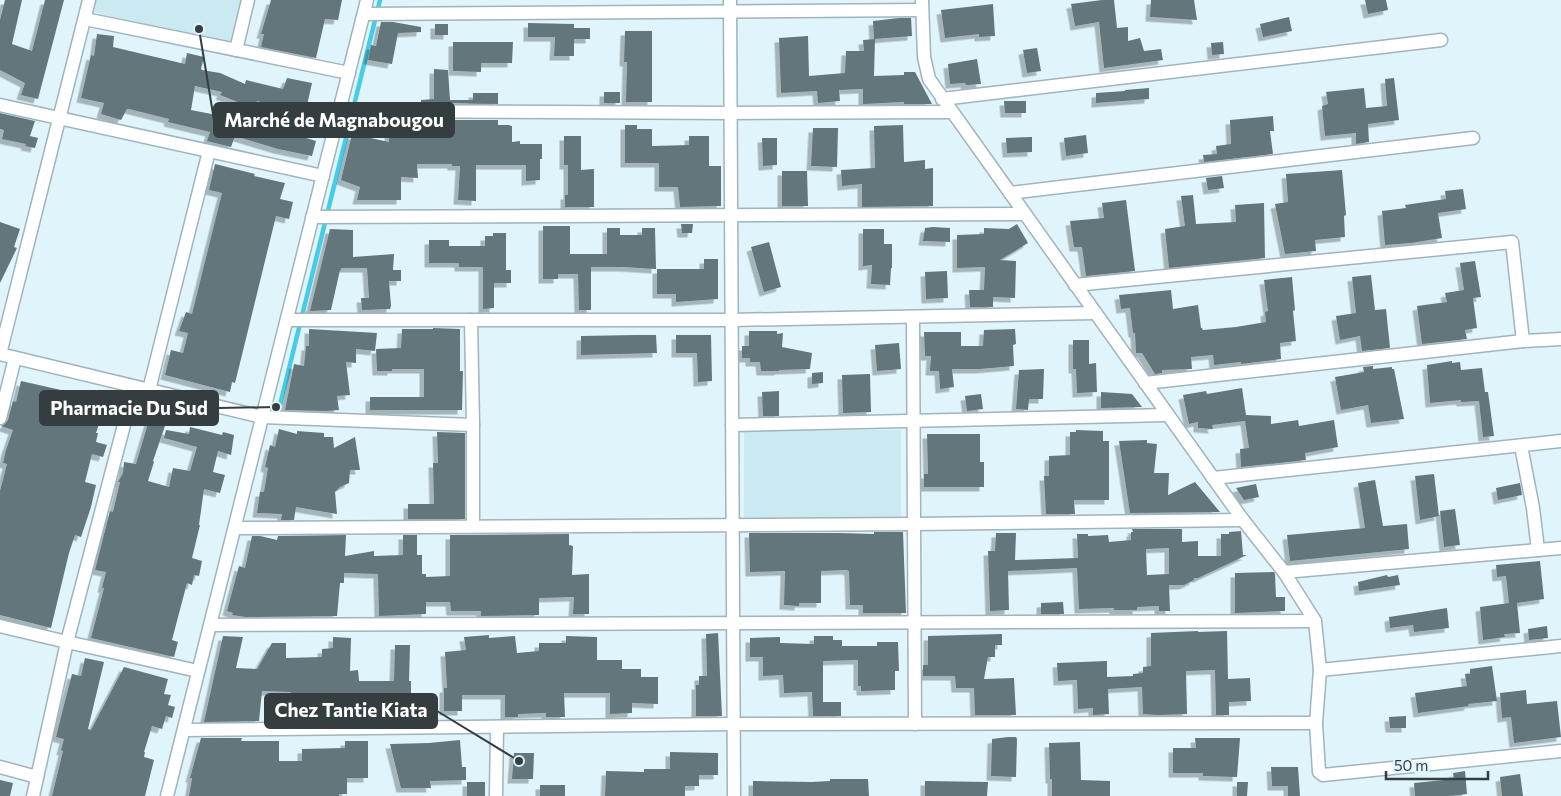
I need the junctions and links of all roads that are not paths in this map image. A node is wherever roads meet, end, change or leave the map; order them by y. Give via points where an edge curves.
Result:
1 (89, 0) edge
2 (248, 0) edge
3 (367, 0) edge
4 (922, 5) edge
5 (730, 6) edge
6 (364, 14) junction
7 (85, 18) junction
8 (1440, 40) dead end
9 (236, 50) junction
10 (349, 73) junction
11 (942, 99) junction
12 (0, 104) edge
13 (339, 111) junction
14 (952, 112) junction
15 (730, 113) junction
16 (60, 118) junction
17 (1473, 138) dead end
18 (209, 151) junction
19 (323, 176) junction
20 (1010, 193) junction
21 (1025, 214) junction
22 (731, 216) junction
23 (312, 218) junction
24 (1075, 285) junction
25 (1095, 313) junction
26 (913, 317) junction
27 (287, 320) junction
28 (471, 320) junction
29 (731, 320) junction
30 (1561, 339) edge
31 (1524, 341) junction
32 (0, 354) edge
33 (15, 358) junction
34 (1145, 383) junction
35 (134, 387) junction
36 (149, 390) junction
37 (1168, 415) junction
38 (262, 417) junction
39 (0, 418) edge
40 (914, 421) junction
41 (474, 425) junction
42 (732, 425) junction
43 (1561, 441) edge
44 (1521, 446) junction
45 (1213, 478) junction
46 (1243, 520) junction
47 (914, 524) junction
48 (733, 525) junction
49 (473, 526) junction
50 (234, 528) junction
51 (1561, 548) edge
52 (1538, 550) junction
53 (1284, 572) junction
54 (1315, 621) junction
55 (914, 622) junction
56 (733, 623) junction
57 (210, 625) junction
58 (0, 626) edge
59 (67, 642) junction
60 (1561, 646) edge
61 (1320, 670) junction
62 (198, 671) junction
63 (734, 724) junction
64 (915, 724) junction
65 (1316, 724) junction
66 (497, 727) junction
67 (184, 730) junction
68 (1561, 751) edge
69 (0, 767) edge
70 (37, 777) junction
71 (33, 796) edge
72 (167, 796) edge
73 (496, 796) edge
74 (734, 796) edge

1 - 7 street
2 - 9 street
3 - 6 street
4 - 5 street
4 - 11 street via 924,57 929,79
5 - 6 street
5 - 15 street
6 - 10 street
7 - 9 street
7 - 16 street
8 - 11 street
9 - 10 street
10 - 13 street
11 - 14 street
12 - 16 street
13 - 15 street
13 - 19 street
14 - 15 street
14 - 20 street
15 - 22 street
16 - 18 street
16 - 32 street
17 - 20 street
18 - 19 street
18 - 36 street
19 - 23 street
20 - 21 street
21 - 22 street
21 - 24 street
22 - 23 street
22 - 29 street
23 - 27 street
24 - 25 street
24 - 31 street via 1512,242
25 - 26 street
25 - 34 street
26 - 29 street
26 - 40 street
27 - 28 street
27 - 38 street
28 - 29 street
28 - 41 street
29 - 42 street
30 - 31 street
31 - 34 street
32 - 33 street
33 - 35 street
33 - 39 street
34 - 37 street
35 - 36 street
35 - 59 street
36 - 38 street
37 - 40 street
37 - 45 street
38 - 41 street
38 - 50 street
40 - 42 street
40 - 47 street
41 - 49 street
42 - 48 street
43 - 44 street
44 - 45 street
44 - 52 street
45 - 46 street
46 - 47 street
46 - 53 street
47 - 48 street
47 - 55 street
48 - 49 street
48 - 56 street
49 - 50 street
50 - 57 street
51 - 52 street
52 - 53 street
53 - 54 street
54 - 55 street
54 - 61 street
55 - 56 street
55 - 64 street
56 - 57 street
56 - 63 street
57 - 62 street
58 - 59 street
59 - 62 street
59 - 70 street
60 - 61 street
61 - 65 street
62 - 67 street
63 - 64 street
63 - 66 street
63 - 74 street
64 - 65 street
65 - 68 street via 1319,772 1323,775
66 - 67 street
66 - 73 street
67 - 72 street
69 - 70 street
70 - 71 street

